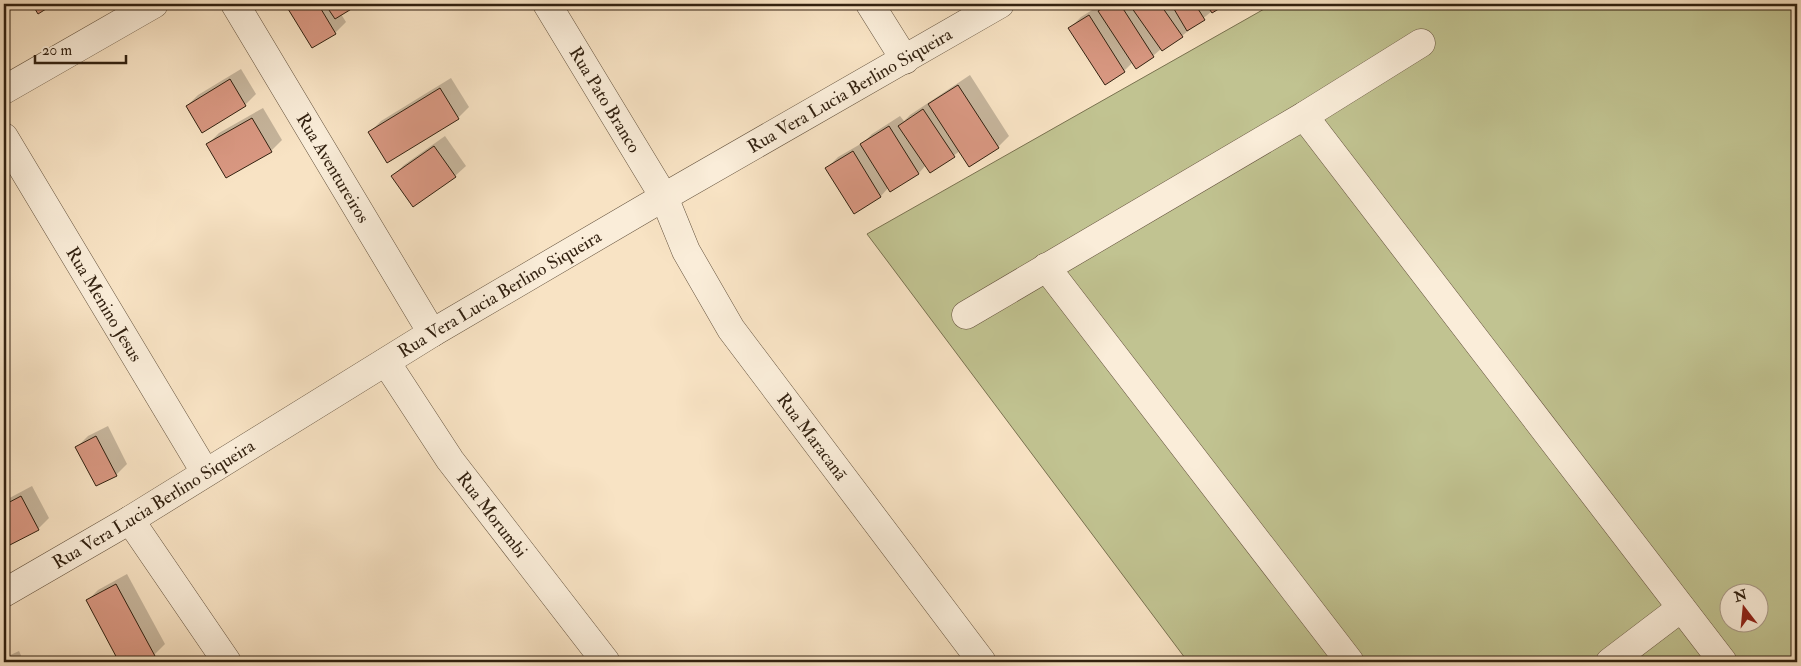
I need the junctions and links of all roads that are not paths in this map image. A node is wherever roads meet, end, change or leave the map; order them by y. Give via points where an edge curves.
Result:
1 (154, 4) edge
2 (235, 4) edge
3 (547, 4) edge
4 (870, 4) edge
5 (1000, 4) edge
6 (1421, 43) dead end
7 (905, 60) junction
8 (4, 90) edge
9 (1304, 116) junction
10 (4, 137) edge
11 (664, 197) junction
12 (1046, 267) junction
13 (966, 315) dead end
14 (432, 333) junction
15 (386, 362) junction
16 (205, 472) junction
17 (130, 520) junction
18 (4, 593) edge
19 (1681, 608) junction
20 (227, 662) edge
21 (606, 662) edge
22 (982, 662) edge
23 (1350, 662) edge
24 (1610, 662) edge
25 (1723, 662) edge

1 - 8 street
2 - 14 street, Rua Aventureiros
3 - 11 street, Rua Pato Branco
4 - 7 street
5 - 7 street, Rua Vera Lucia Berlino Siqueira
6 - 9 street
7 - 11 street, Rua Vera Lucia Berlino Siqueira
9 - 12 street
9 - 19 street
10 - 16 street, Rua Menino Jesus
11 - 14 street, Rua Vera Lucia Berlino Siqueira
11 - 22 street, Rua Maracanã via 686,251 730,329
12 - 13 street
12 - 23 street
14 - 15 street, Rua Vera Lucia Berlino Siqueira
15 - 16 street, Rua Vera Lucia Berlino Siqueira
15 - 21 street, Rua Morumbi via 450,460
16 - 17 street, Rua Vera Lucia Berlino Siqueira
17 - 18 street, Rua Vera Lucia Berlino Siqueira
17 - 20 street
19 - 24 street
19 - 25 street

